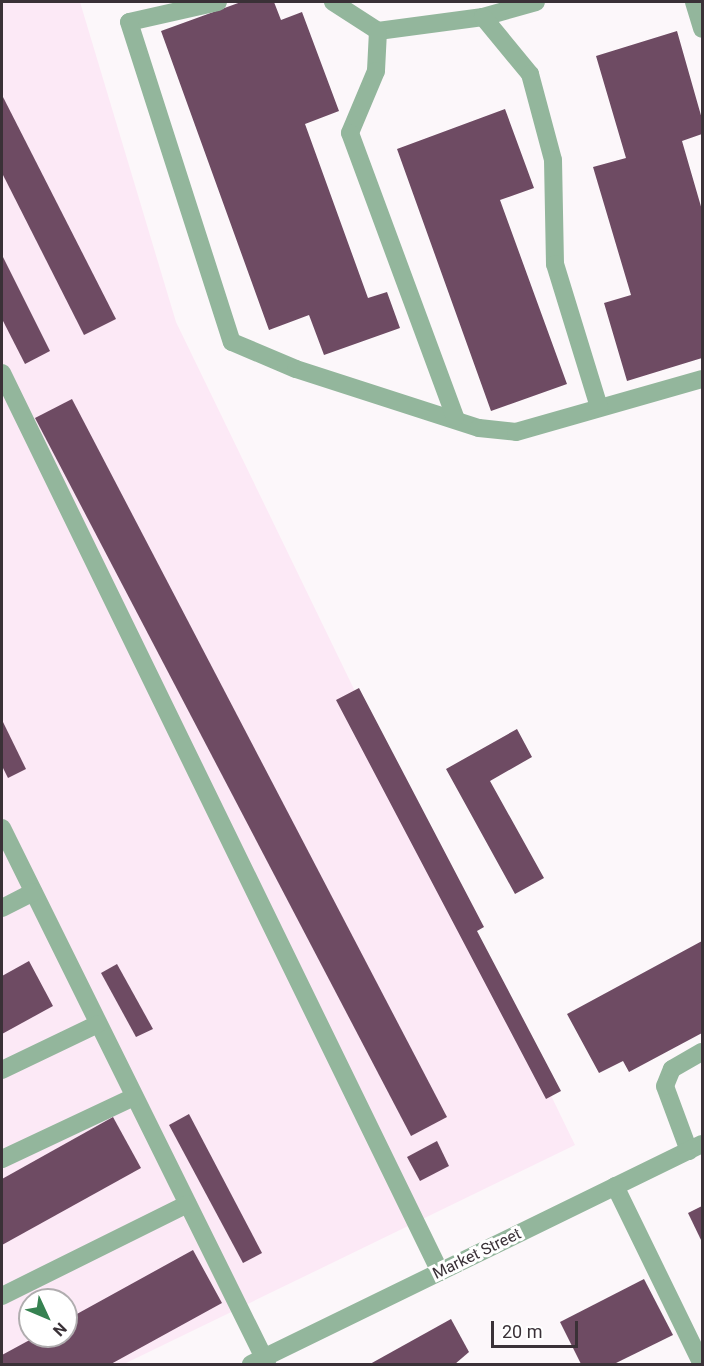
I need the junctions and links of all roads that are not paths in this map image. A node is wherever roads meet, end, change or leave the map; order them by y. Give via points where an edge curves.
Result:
1 (218, 2) edge
2 (333, 2) edge
3 (536, 2) edge
4 (694, 2) edge
5 (483, 17) junction
6 (702, 29) edge
7 (378, 31) junction
8 (2, 373) edge
9 (702, 379) edge
10 (599, 407) junction
11 (455, 417) junction
12 (2, 828) edge
13 (33, 892) junction
14 (2, 909) edge
15 (98, 1024) junction
16 (698, 1054) edge
17 (2, 1070) edge
18 (134, 1097) junction
19 (696, 1147) edge
20 (2, 1159) edge
21 (615, 1186) junction
22 (188, 1204) junction
23 (440, 1272) junction
24 (2, 1296) edge
25 (261, 1362) edge
26 (702, 1364) edge

1 - 11 street via 129,22 232,342 296,369
2 - 7 street
3 - 5 street
4 - 6 street
5 - 7 street
5 - 10 street via 530,74 553,160 555,264
7 - 11 street via 376,71 350,133
8 - 23 street
9 - 10 street
10 - 11 street via 516,432 479,428
12 - 13 street
13 - 14 street
13 - 15 street
15 - 17 street
15 - 18 street
16 - 19 street via 672,1069 665,1086
18 - 20 street
18 - 22 street
19 - 21 street, Market Street
21 - 23 street, Market Street
21 - 26 street
22 - 24 street
22 - 25 street
23 - 25 street, Market Street

